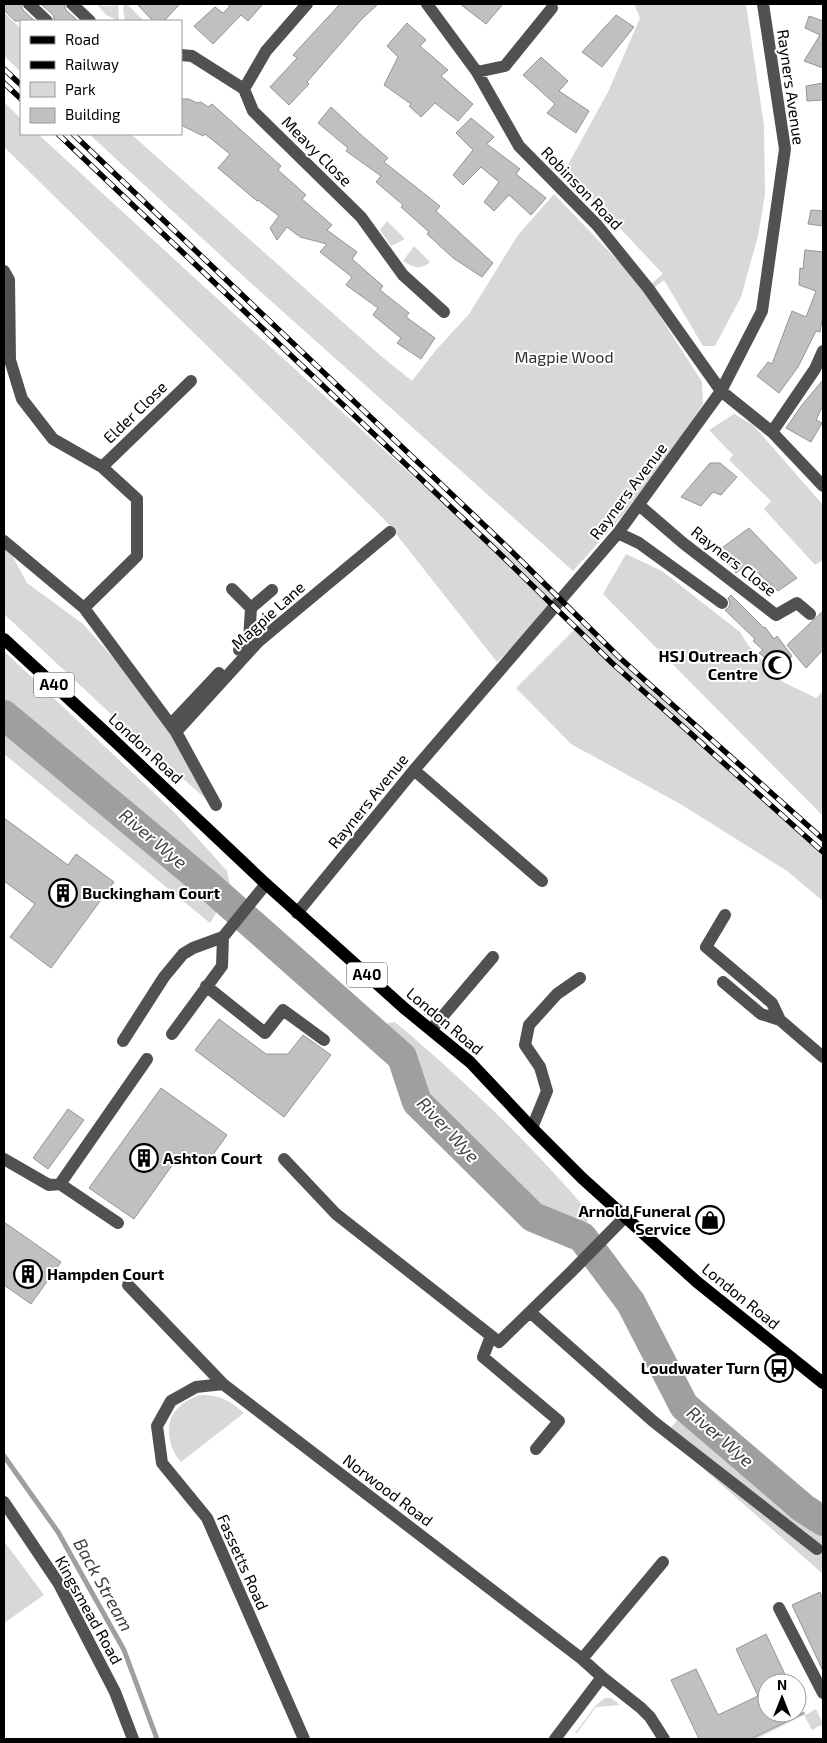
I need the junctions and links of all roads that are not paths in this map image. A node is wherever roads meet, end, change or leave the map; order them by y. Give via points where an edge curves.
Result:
1 (30, 4) edge
2 (72, 4) edge
3 (307, 4) edge
4 (427, 4) edge
5 (764, 4) edge
6 (552, 8) dead end
7 (46, 20) edge
8 (89, 20) edge
9 (182, 56) edge
10 (477, 72) junction
11 (244, 89) junction
12 (4, 271) edge
13 (444, 312) dead end
14 (823, 351) edge
15 (191, 381) dead end
16 (721, 391) junction
17 (772, 432) junction
18 (102, 467) junction
19 (823, 486) edge
20 (640, 506) junction
21 (390, 532) dead end
22 (618, 533) junction
23 (4, 540) edge
24 (232, 589) dead end
25 (272, 590) dead end
26 (722, 603) dead end
27 (84, 608) junction
28 (252, 608) junction
29 (810, 614) dead end
30 (4, 639) edge
31 (174, 728) junction
32 (414, 770) junction
33 (216, 805) dead end
34 (542, 881) dead end
35 (266, 884) junction
36 (297, 913) junction
37 (725, 916) dead end
38 (226, 934) junction
39 (493, 957) dead end
40 (580, 978) dead end
41 (722, 982) dead end
42 (206, 986) junction
43 (780, 1020) junction
44 (431, 1030) junction
45 (172, 1034) dead end
46 (324, 1040) dead end
47 (123, 1041) dead end
48 (823, 1057) edge
49 (147, 1059) dead end
50 (532, 1128) junction
51 (4, 1159) edge
52 (284, 1159) dead end
53 (60, 1184) junction
54 (625, 1217) junction
55 (118, 1223) dead end
56 (128, 1284) dead end
57 (530, 1312) junction
58 (491, 1336) junction
59 (823, 1383) edge
60 (223, 1384) junction
61 (536, 1450) dead end
62 (4, 1502) edge
63 (817, 1549) dead end
64 (663, 1562) dead end
65 (779, 1608) dead end
66 (582, 1659) junction
67 (602, 1677) junction
68 (823, 1693) edge
69 (133, 1739) edge
70 (304, 1739) edge
71 (555, 1739) edge
72 (664, 1739) edge

1 - 7 street
2 - 8 street
3 - 11 street via 266,51
4 - 10 street, Robinson Road
5 - 16 street, Rayners Avenue via 785,149 762,311
6 - 10 street via 506,66
9 - 11 street via 192,56
10 - 16 street, Robinson Road via 518,146 597,225 648,288
11 - 13 street, Meavy Close via 253,111 361,217 403,275
12 - 18 street via 9,280 10,360 22,399 53,439
14 - 17 street via 815,370
15 - 18 street, Elder Close
16 - 17 street, Robinson Road
16 - 20 street, Rayners Avenue
17 - 19 street, Robinson Road
18 - 27 street via 138,499 137,556
20 - 22 street, Rayners Avenue
20 - 29 street, Rayners Close via 776,615 798,603
21 - 31 street, Magpie Lane via 258,642
22 - 26 street via 639,542
22 - 32 street, Rayners Avenue
23 - 27 street, London Road
24 - 28 street
25 - 28 street
27 - 31 street, London Road
28 - 31 street via 249,640
30 - 35 main road, London Road / A40
31 - 33 street, London Road
32 - 34 street
32 - 36 street, Rayners Avenue
35 - 36 main road, London Road / A40
35 - 38 street
36 - 44 main road, London Road / A40
37 - 43 street via 706,947 772,1003
38 - 42 street via 222,966
38 - 47 street via 184,954 164,977
39 - 44 street
40 - 50 street via 557,994 529,1025 525,1045 540,1067 548,1091
41 - 43 street via 761,1014
42 - 45 street
42 - 46 street via 264,1033 283,1010
43 - 48 street
44 - 50 main road, London Road / A40 via 470,1062
49 - 53 street
50 - 54 main road, London Road / A40
51 - 53 street via 49,1185
52 - 58 street via 336,1214
53 - 55 street
54 - 57 street
54 - 59 main road, London Road / A40 via 697,1282
56 - 60 street, Norwood Road
57 - 58 street via 499,1342
57 - 63 street via 654,1422
58 - 61 street via 483,1357 559,1421
60 - 66 street, Norwood Road
60 - 70 street, Fassetts Road via 196,1387 171,1401 157,1426 162,1463 207,1518
62 - 69 street, Kingsmead Road via 59,1584 115,1692
64 - 66 street
65 - 68 street
66 - 67 street, Norwood Road
67 - 71 street
67 - 72 street, Norwood Road via 642,1708

